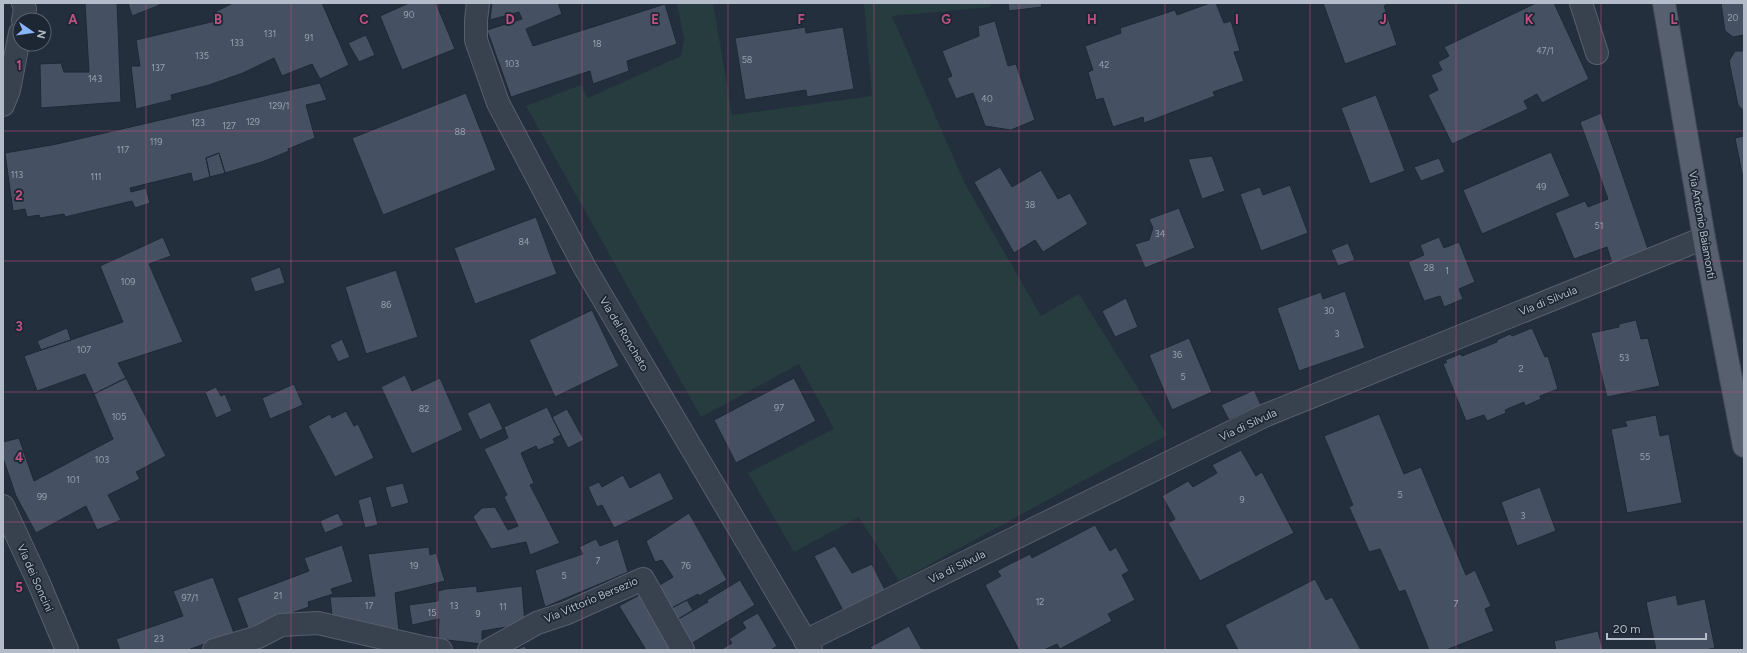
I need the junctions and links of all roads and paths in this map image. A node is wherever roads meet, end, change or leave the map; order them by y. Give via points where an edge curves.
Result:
1 (478, 3) edge
2 (1581, 3) edge
3 (1664, 3) edge
4 (16, 52) edge
5 (1597, 53) dead end
6 (3, 105) edge
7 (1704, 238) junction
8 (1744, 446) edge
9 (3, 506) edge
10 (808, 645) edge
11 (67, 650) edge
12 (214, 650) edge
13 (441, 650) edge
14 (489, 650) edge
15 (684, 650) edge

1 - 10 street, Via del Roncheto via 476,40 498,102 585,268
2 - 5 street
3 - 7 main road, Via Antonio Baiamonti
4 - 6 street via 9,90
7 - 8 main road, Via Antonio Baiamonti
7 - 10 street, Via di Silvula via 1266,415
9 - 11 street, Via dei Soncini
12 - 13 street via 258,637 281,625 318,623
14 - 15 street, Via Vittorio Bersezio via 537,623 567,613 643,579

